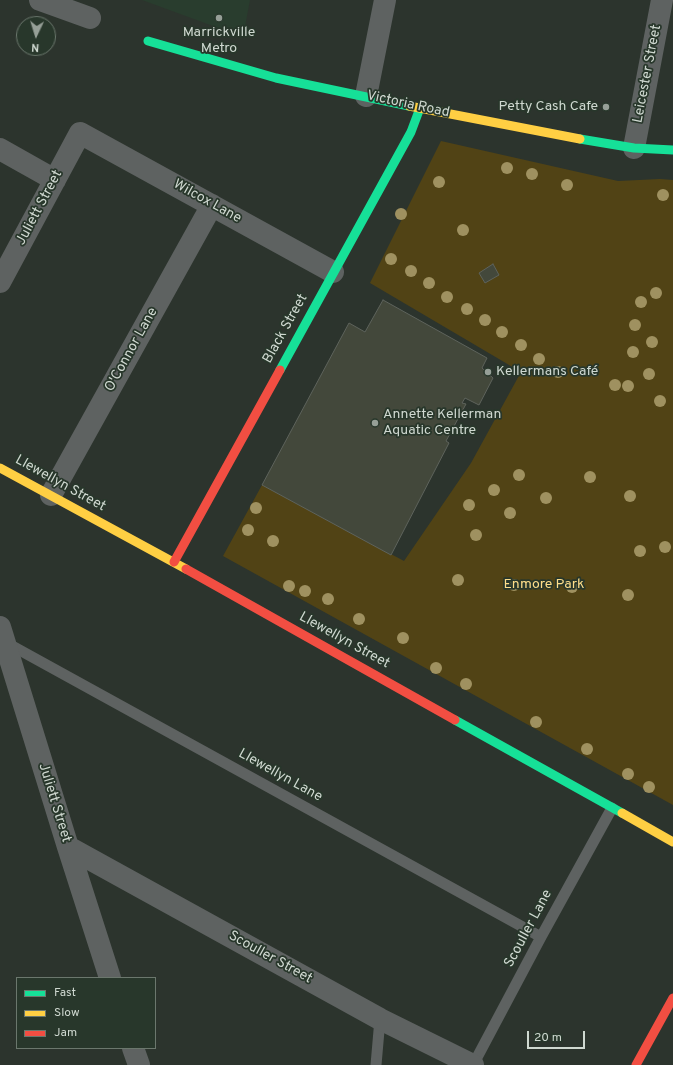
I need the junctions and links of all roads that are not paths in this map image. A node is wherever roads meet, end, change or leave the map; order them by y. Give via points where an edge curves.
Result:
1 (40, 0) edge
2 (385, 0) edge
3 (662, 0) edge
4 (90, 18) dead end
5 (148, 41) dead end
6 (366, 96) junction
7 (420, 108) junction
8 (80, 133) joint
9 (634, 148) junction
10 (0, 149) edge
11 (673, 150) edge
12 (55, 180) junction
13 (212, 205) junction
14 (334, 272) junction
15 (0, 282) edge
16 (0, 468) edge
17 (51, 495) junction
18 (174, 562) junction
19 (2, 634) edge
20 (612, 808) junction
21 (673, 842) edge
22 (68, 847) junction
23 (541, 937) junction
24 (110, 977) edge
25 (673, 998) edge
26 (380, 1019) junction
27 (133, 1049) edge
28 (139, 1065) edge
29 (376, 1065) edge
30 (473, 1065) edge
31 (636, 1065) edge

1 - 4 street
2 - 6 street
3 - 9 street, Leicester Street
5 - 6 street, Victoria Road via 276,78
6 - 7 street, Victoria Road
7 - 9 street, Victoria Road
7 - 14 street, Black Street via 411,132
8 - 12 street, Juliett Street
8 - 13 street, Wilcox Lane
9 - 11 street, Victoria Road
10 - 12 street
12 - 15 street, Juliett Street
13 - 14 street, Wilcox Lane
13 - 17 street, O'Connor Lane
14 - 18 street, Black Street
16 - 17 street, Llewellyn Street
17 - 18 street, Llewellyn Street
18 - 20 street, Llewellyn Street
19 - 22 street, Juliett Street
19 - 23 lane, Llewellyn Lane
20 - 21 street, Llewellyn Street
20 - 23 lane, Scouller Lane
22 - 24 street, Juliett Street
22 - 26 street, Scouller Street
23 - 30 lane, Scouller Lane
25 - 31 street
26 - 29 lane
26 - 30 street, Scouller Street
27 - 28 street

